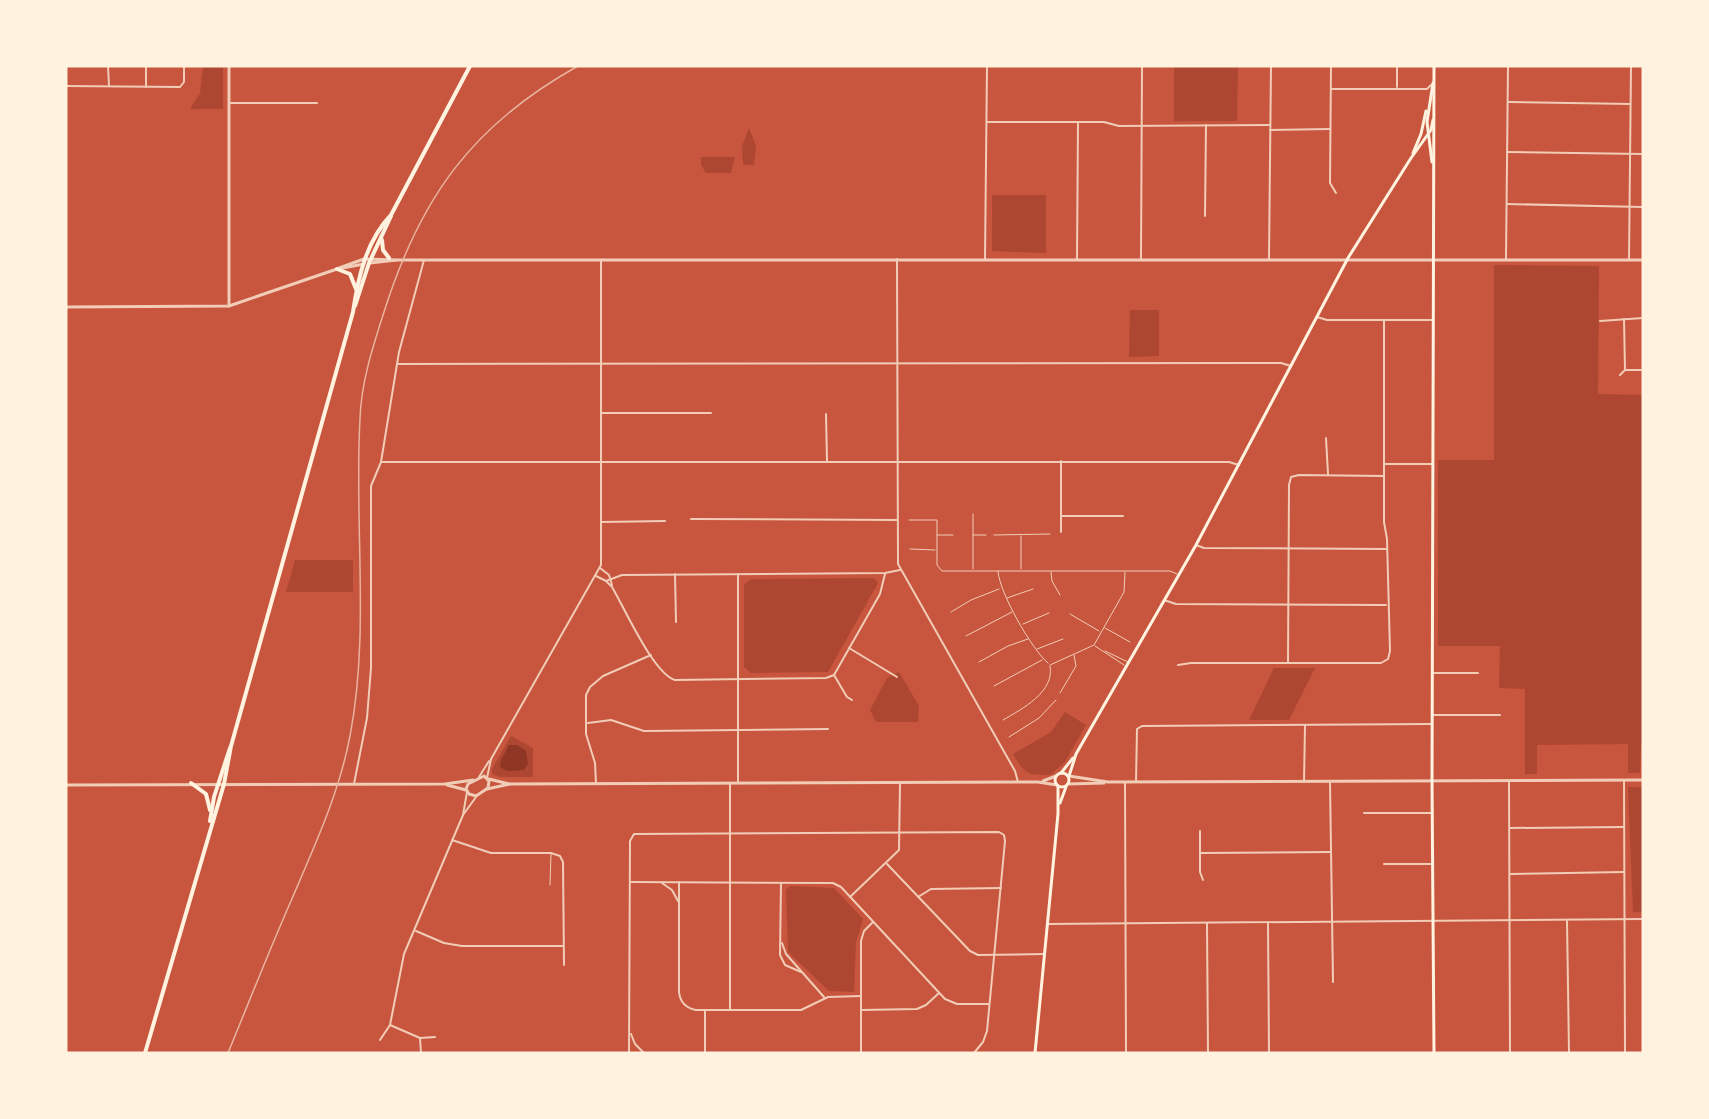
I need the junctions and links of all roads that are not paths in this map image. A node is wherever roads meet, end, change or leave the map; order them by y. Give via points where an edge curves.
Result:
1 (108, 66) edge
2 (146, 66) edge
3 (184, 66) edge
4 (229, 66) edge
5 (470, 66) edge
6 (987, 66) edge
7 (1142, 66) edge
8 (1271, 66) edge
9 (1331, 66) edge
10 (1398, 66) edge
11 (1434, 66) edge
12 (1508, 66) edge
13 (1631, 66) edge
14 (1433, 82) junction
15 (66, 86) edge
16 (109, 86) junction
17 (146, 87) junction
18 (1397, 88) junction
19 (1331, 89) junction
20 (1427, 89) junction
21 (1435, 94) junction
22 (1430, 97) junction
23 (1508, 102) junction
24 (229, 103) junction
25 (317, 103) dead end
26 (1630, 104) junction
27 (1428, 106) junction
28 (987, 122) junction
29 (1078, 122) junction
30 (1206, 125) junction
31 (1270, 125) junction
32 (1142, 126) junction
33 (1330, 129) junction
34 (1270, 130) junction
35 (1428, 134) junction
36 (1508, 152) junction
37 (1630, 154) junction
38 (1643, 154) edge
39 (1411, 158) junction
40 (1433, 170) junction
41 (1336, 193) dead end
42 (1507, 204) junction
43 (1630, 207) junction
44 (1643, 207) edge
45 (391, 215) junction
46 (1205, 216) dead end
47 (382, 236) junction
48 (388, 258) junction
49 (1348, 258) junction
50 (897, 259) junction
51 (985, 259) junction
52 (1077, 259) junction
53 (1141, 259) junction
54 (1269, 259) junction
55 (1432, 259) junction
56 (1506, 259) junction
57 (370, 260) junction
58 (397, 260) junction
59 (424, 260) junction
60 (602, 260) junction
61 (1629, 260) junction
62 (1643, 260) edge
63 (364, 261) junction
64 (338, 269) junction
65 (356, 290) junction
66 (229, 306) junction
67 (66, 307) edge
68 (352, 312) junction
69 (1317, 317) junction
70 (1643, 318) edge
71 (1624, 319) junction
72 (1432, 320) junction
73 (1384, 321) junction
74 (1600, 321) dead end
75 (897, 363) junction
76 (397, 364) junction
77 (602, 364) junction
78 (1291, 366) junction
79 (1625, 370) junction
80 (1643, 370) edge
81 (1620, 375) dead end
82 (601, 413) junction
83 (711, 413) dead end
84 (826, 414) dead end
85 (1326, 438) dead end
86 (827, 461) junction
87 (1061, 461) junction
88 (381, 462) junction
89 (601, 462) junction
90 (897, 462) junction
91 (1384, 464) junction
92 (1432, 464) junction
93 (1239, 465) junction
94 (1328, 475) junction
95 (1384, 476) junction
96 (973, 514) dead end
97 (1061, 516) junction
98 (1123, 516) dead end
99 (691, 519) dead end
100 (897, 520) junction
101 (909, 520) dead end
102 (665, 521) dead end
103 (602, 522) junction
104 (1061, 532) dead end
105 (1021, 534) junction
106 (1050, 534) dead end
107 (937, 535) junction
108 (953, 535) dead end
109 (973, 535) junction
110 (986, 535) dead end
111 (994, 535) dead end
112 (1196, 545) junction
113 (910, 549) dead end
114 (937, 549) junction
115 (1289, 549) junction
116 (1387, 549) junction
117 (600, 568) junction
118 (900, 570) junction
119 (974, 570) junction
120 (998, 570) junction
121 (1021, 570) junction
122 (1051, 570) junction
123 (1125, 570) junction
124 (885, 573) junction
125 (675, 574) junction
126 (738, 574) junction
127 (1179, 574) junction
128 (596, 576) junction
129 (608, 580) junction
130 (1001, 589) junction
131 (1033, 589) dead end
132 (1060, 595) dead end
133 (1006, 599) junction
134 (1164, 600) junction
135 (1288, 604) junction
136 (1387, 606) junction
137 (1014, 611) junction
138 (951, 612) dead end
139 (1049, 613) dead end
140 (1070, 614) dead end
141 (676, 622) dead end
142 (1022, 624) junction
143 (1103, 628) junction
144 (1101, 632) junction
145 (966, 636) dead end
146 (1030, 638) junction
147 (1063, 639) dead end
148 (1130, 642) dead end
149 (1094, 645) junction
150 (849, 648) junction
151 (1036, 650) junction
152 (1103, 651) junction
153 (1073, 653) junction
154 (651, 655) junction
155 (1043, 659) junction
156 (979, 662) dead end
157 (1288, 663) junction
158 (1050, 664) junction
159 (1128, 664) junction
160 (1178, 665) dead end
161 (1432, 673) junction
162 (1478, 673) dead end
163 (834, 675) junction
164 (897, 677) dead end
165 (738, 679) junction
166 (994, 686) dead end
167 (1060, 693) dead end
168 (852, 700) dead end
169 (1056, 700) dead end
170 (1432, 715) junction
171 (1500, 716) dead end
172 (1003, 720) dead end
173 (588, 723) junction
174 (1432, 724) junction
175 (1305, 725) junction
176 (828, 729) dead end
177 (738, 730) junction
178 (1009, 737) dead end
179 (231, 746) junction
180 (1076, 754) junction
181 (491, 759) junction
182 (1061, 773) junction
183 (1056, 776) junction
184 (1069, 776) junction
185 (479, 777) junction
186 (487, 778) junction
187 (473, 780) junction
188 (1643, 780) edge
189 (1432, 781) junction
190 (1509, 781) junction
191 (1624, 781) junction
192 (1018, 782) junction
193 (1038, 782) junction
194 (1108, 782) junction
195 (1125, 782) junction
196 (1136, 782) junction
197 (1304, 782) junction
198 (1330, 782) junction
199 (191, 783) junction
200 (730, 783) junction
201 (738, 783) junction
202 (900, 783) junction
203 (66, 784) edge
204 (218, 784) junction
205 (224, 784) junction
206 (354, 784) junction
207 (445, 784) junction
208 (510, 784) junction
209 (596, 784) junction
210 (1058, 785) junction
211 (1067, 785) junction
212 (487, 789) junction
213 (467, 792) junction
214 (477, 795) junction
215 (1059, 808) junction
216 (1364, 813) dead end
217 (1432, 813) junction
218 (210, 814) junction
219 (463, 815) junction
220 (210, 822) junction
221 (1624, 827) junction
222 (1510, 828) junction
223 (1200, 831) dead end
224 (900, 832) junction
225 (730, 833) junction
226 (452, 840) junction
227 (1331, 852) junction
228 (551, 853) junction
229 (1200, 853) junction
230 (887, 864) junction
231 (1384, 864) dead end
232 (1432, 864) junction
233 (1624, 872) junction
234 (1510, 874) junction
235 (1203, 880) dead end
236 (630, 882) junction
237 (658, 882) junction
238 (679, 882) junction
239 (730, 882) junction
240 (781, 882) junction
241 (550, 885) dead end
242 (1001, 888) junction
243 (850, 897) junction
244 (918, 897) junction
245 (679, 903) junction
246 (1509, 920) junction
247 (1624, 920) junction
248 (1643, 920) edge
249 (1332, 921) junction
250 (1433, 921) junction
251 (1567, 921) junction
252 (873, 922) junction
253 (1268, 922) junction
254 (1126, 923) junction
255 (1207, 923) junction
256 (1047, 924) junction
257 (416, 931) junction
258 (781, 940) junction
259 (563, 946) junction
260 (1044, 954) junction
261 (994, 955) junction
262 (564, 965) dead end
263 (801, 972) junction
264 (1334, 982) dead end
265 (939, 993) junction
266 (861, 996) junction
267 (824, 998) junction
268 (989, 1004) junction
269 (705, 1010) junction
270 (730, 1010) junction
271 (861, 1010) junction
272 (390, 1025) junction
273 (630, 1031) junction
274 (435, 1037) dead end
275 (420, 1038) junction
276 (380, 1040) dead end
277 (145, 1053) edge
278 (421, 1053) edge
279 (629, 1053) edge
280 (644, 1053) edge
281 (705, 1053) edge
282 (861, 1053) edge
283 (974, 1053) edge
284 (1035, 1053) edge
285 (1126, 1053) edge
286 (1208, 1053) edge
287 (1269, 1053) edge
288 (1434, 1053) edge
289 (1510, 1053) edge
290 (1569, 1053) edge
291 (1625, 1053) edge

1 - 16 street
2 - 17 street
3 - 17 street via 180,87
4 - 24 street
5 - 45 highway
6 - 28 street
7 - 32 street
8 - 31 street
9 - 19 street
10 - 18 street
11 - 14 main road
12 - 23 street
13 - 26 street
14 - 20 street
14 - 21 main road
14 - 22 main road
15 - 16 street
16 - 17 street
18 - 19 street
18 - 20 street
19 - 33 street
20 - 22 street
21 - 35 main road
21 - 40 main road
22 - 27 main road
23 - 26 street
23 - 36 street
24 - 25 street
24 - 66 street
26 - 37 street
27 - 35 main road
27 - 39 main road
28 - 29 street
28 - 51 street
29 - 32 street
29 - 52 street
30 - 31 street
30 - 32 street
30 - 46 street
31 - 34 street
32 - 53 street
33 - 34 street
33 - 41 street via 1330,183
34 - 54 street
35 - 39 main road
35 - 40 main road
36 - 37 street
36 - 42 street
37 - 38 street
37 - 43 street
39 - 49 main road
40 - 55 main road
42 - 43 street
42 - 56 street
43 - 44 street
43 - 61 street
45 - 47 highway
45 - 63 highway
47 - 48 highway
47 - 57 highway
48 - 57 street
48 - 58 street
49 - 54 street
49 - 55 street
49 - 69 main road
50 - 51 street
50 - 60 street
50 - 75 street
51 - 52 street
52 - 53 street
53 - 54 street
55 - 56 street
55 - 72 main road
56 - 61 street
57 - 58 street
57 - 63 street
57 - 68 highway
58 - 59 street
59 - 60 street
59 - 76 street
60 - 77 street
61 - 62 street
63 - 64 street
63 - 65 highway
64 - 65 highway via 350,273
64 - 66 street
65 - 68 highway
66 - 67 street
68 - 179 highway
69 - 73 street
69 - 78 main road
70 - 71 street
71 - 74 street
71 - 79 street
72 - 73 street
72 - 92 main road
73 - 91 street
75 - 77 street
75 - 78 street
75 - 90 street
76 - 77 street
76 - 88 street
77 - 82 street
78 - 93 main road
79 - 80 street
79 - 81 street
82 - 83 street
82 - 89 street
84 - 86 street
85 - 94 street
86 - 89 street
86 - 90 street
87 - 90 street
87 - 93 street
87 - 97 street
88 - 89 street
88 - 206 street via 370,492 371,668 367,718
89 - 103 street
90 - 100 street
91 - 92 street
91 - 95 street
92 - 161 main road
93 - 112 main road
94 - 95 street
94 - 115 street via 1291,477
95 - 116 street
96 - 109 lane
97 - 98 street
97 - 104 street
99 - 100 street
100 - 118 street
101 - 107 lane via 937,520
102 - 103 street
103 - 117 street
105 - 106 lane
105 - 111 lane
105 - 121 lane
107 - 108 lane
107 - 114 lane
109 - 110 lane
109 - 119 lane
112 - 115 street
112 - 127 main road
113 - 114 lane
114 - 119 lane via 939,569
115 - 116 street
115 - 135 street
116 - 136 street
117 - 128 street
117 - 129 street
118 - 124 street
118 - 192 street
119 - 120 lane
120 - 121 lane
120 - 130 lane
121 - 122 lane
122 - 123 lane
122 - 132 lane
123 - 127 lane
123 - 143 lane via 1125,589
124 - 126 street
124 - 150 street via 880,594
125 - 126 street
125 - 129 street via 622,575
125 - 141 street
126 - 165 street
127 - 134 main road
128 - 129 street
128 - 181 street
129 - 154 street
130 - 133 lane
130 - 138 lane
131 - 133 lane
133 - 137 lane
134 - 135 street via 1176,604
134 - 159 main road
135 - 136 street
135 - 157 street
136 - 157 street via 1388,659 1381,663
137 - 142 lane
137 - 145 lane
139 - 142 lane
140 - 144 lane
142 - 146 lane
143 - 144 lane
143 - 148 lane
144 - 149 lane
146 - 151 lane
146 - 156 lane
147 - 151 lane
149 - 152 lane
149 - 153 lane
150 - 163 street
150 - 164 street
151 - 155 lane
152 - 159 lane
152 - 159 lane
153 - 158 lane
153 - 167 lane via 1076,666
154 - 165 street via 662,673 675,680
154 - 173 street via 603,676 590,687 584,707
155 - 158 lane
155 - 166 lane
157 - 160 street
158 - 172 lane via 1050,678 1042,690
159 - 180 main road
161 - 162 street
161 - 170 main road
163 - 165 street
163 - 168 street
165 - 177 street
169 - 178 lane via 1039,718
170 - 171 street
170 - 174 main road
173 - 177 street via 611,720 644,731
173 - 209 street via 586,734 595,763
174 - 175 street
174 - 189 main road
175 - 196 street via 1142,726 1137,729
175 - 197 street
176 - 177 street
177 - 201 street
179 - 204 highway
179 - 205 highway
180 - 182 main road
180 - 184 main road
181 - 185 street
181 - 186 street
182 - 183 main road
182 - 184 main road
183 - 193 street
183 - 210 main road
184 - 194 street
184 - 211 main road
185 - 186 street
185 - 187 street
186 - 208 street
186 - 212 street
187 - 207 street
187 - 213 street
188 - 191 street
189 - 190 street
189 - 198 street
189 - 217 main road
190 - 191 street
190 - 222 street
191 - 221 street
192 - 193 street
192 - 202 street
193 - 210 street
194 - 195 street
194 - 211 street
195 - 196 street
195 - 254 street
196 - 197 street
197 - 198 street
198 - 227 street
199 - 203 street
199 - 204 street
199 - 218 highway via 206,794
200 - 201 street
200 - 209 street
200 - 225 street
201 - 202 street
202 - 224 street
204 - 205 street
204 - 218 highway
205 - 206 street
205 - 220 highway
206 - 207 street
207 - 213 street
208 - 209 street
208 - 212 street
210 - 211 main road
210 - 215 main road
211 - 215 main road
212 - 214 street
213 - 214 street
213 - 219 street
214 - 219 street
215 - 256 main road
216 - 217 street
217 - 232 main road
218 - 220 highway
219 - 226 street
220 - 277 highway
221 - 222 street
221 - 233 street
222 - 234 street
223 - 229 street
224 - 225 street
224 - 230 street via 899,850
224 - 242 street via 1002,834 1005,841
225 - 236 street via 632,835
225 - 239 street
226 - 228 street via 491,853
226 - 257 street
227 - 229 street
227 - 249 street
228 - 241 lane
228 - 259 street via 563,862
229 - 235 street
230 - 243 street
230 - 244 street
231 - 232 street
232 - 250 main road
233 - 234 street
233 - 247 street
234 - 246 street
236 - 237 street
236 - 273 street
237 - 238 street
237 - 245 street via 672,890
238 - 239 street
238 - 245 street
239 - 240 street
239 - 270 street
240 - 243 street via 830,882
240 - 258 street
242 - 244 street via 931,888
242 - 261 street
243 - 252 street
244 - 261 street via 968,950 978,955
245 - 269 street via 679,995 688,1007
246 - 250 street
246 - 251 street
246 - 289 street
247 - 248 street
247 - 251 street
247 - 291 street
249 - 250 street
249 - 253 street
249 - 264 street
250 - 288 main road
251 - 290 street
252 - 265 street
252 - 266 street via 861,938
253 - 255 street
253 - 287 street
254 - 255 street
254 - 256 street
254 - 285 street
255 - 286 street
256 - 260 main road
257 - 259 street via 462,946
257 - 272 street via 404,954
258 - 263 street via 784,951
258 - 263 street via 783,963
259 - 262 street
260 - 261 street
260 - 284 main road
261 - 268 street
263 - 267 street
265 - 268 street via 957,1004
265 - 271 street via 917,1010
266 - 267 street
266 - 271 street
267 - 270 street via 804,1010
268 - 283 street via 986,1035
269 - 270 street
269 - 281 street
271 - 282 street
272 - 275 street
272 - 276 street
273 - 279 street
273 - 280 street
274 - 275 street
275 - 278 street

